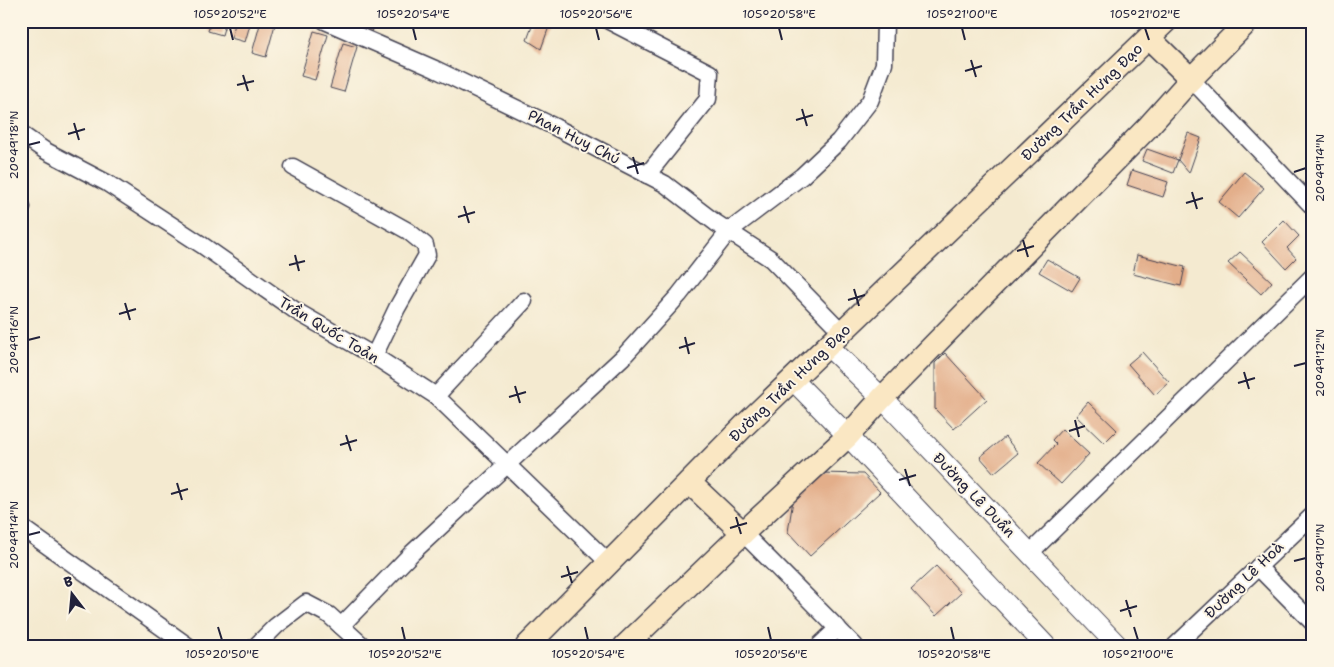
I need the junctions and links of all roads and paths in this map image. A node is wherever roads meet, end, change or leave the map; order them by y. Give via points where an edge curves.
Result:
1 (325, 21) edge
2 (609, 21) edge
3 (885, 21) edge
4 (1166, 21) edge
5 (1248, 21) edge
6 (1149, 38) junction
7 (1191, 79) junction
8 (21, 134) edge
9 (293, 167) dead end
10 (647, 175) junction
11 (1313, 207) edge
12 (729, 231) junction
13 (1313, 276) edge
14 (524, 301) dead end
15 (835, 339) junction
16 (374, 356) junction
17 (793, 380) junction
18 (436, 396) junction
19 (882, 398) junction
20 (848, 436) junction
21 (507, 465) junction
22 (689, 482) junction
23 (1313, 515) edge
24 (21, 527) edge
25 (743, 533) junction
26 (1030, 552) junction
27 (609, 563) junction
28 (1258, 567) junction
29 (1313, 623) edge
30 (341, 626) junction
31 (838, 628) junction
32 (188, 646) edge
33 (256, 646) edge
34 (363, 646) edge
35 (527, 646) edge
36 (625, 646) edge
37 (819, 646) edge
38 (855, 646) edge
39 (1046, 646) edge
40 (1118, 646) edge
41 (1175, 646) edge

1 - 10 street, Phan Huy Chú via 436,69
2 - 10 street via 710,73 708,99
3 - 12 street via 884,64 870,101 839,141 802,176
4 - 6 main road, Đường Trần Hưng Đạo
5 - 7 main road
6 - 7 main road
6 - 15 main road, Đường Trần Hưng Đạo
7 - 11 street
7 - 19 main road
8 - 16 street, Trần Quốc Toản via 44,150 107,183 296,312
9 - 16 street via 408,231 425,244 427,255 396,308
10 - 12 street, Phan Huy Chú via 665,184
12 - 15 street, Phan Huy Chú via 771,259
12 - 21 street via 679,295 624,357
13 - 26 street
14 - 18 street
15 - 17 main road, Đường Trần Hưng Đạo
15 - 19 street, Đường Lê Duẩn
16 - 18 street, Trần Quốc Toản
17 - 20 street
17 - 22 main road, Đường Trần Hưng Đạo
18 - 21 street, Trần Quốc Toản
19 - 20 main road
19 - 26 street, Đường Lê Duẩn
20 - 25 main road
20 - 39 street
21 - 27 street, Trần Quốc Toản
21 - 30 street via 412,553
22 - 25 main road
22 - 27 main road, Đường Trần Hưng Đạo
23 - 28 street, Đường Lê Hoà
24 - 32 street
25 - 31 street
25 - 36 main road
26 - 40 street, Đường Lê Duẩn
27 - 35 main road, Đường Trần Hưng Đạo
28 - 29 street
28 - 41 street, Đường Lê Hoà
30 - 33 street via 306,603
30 - 34 street
31 - 37 street
31 - 38 street

